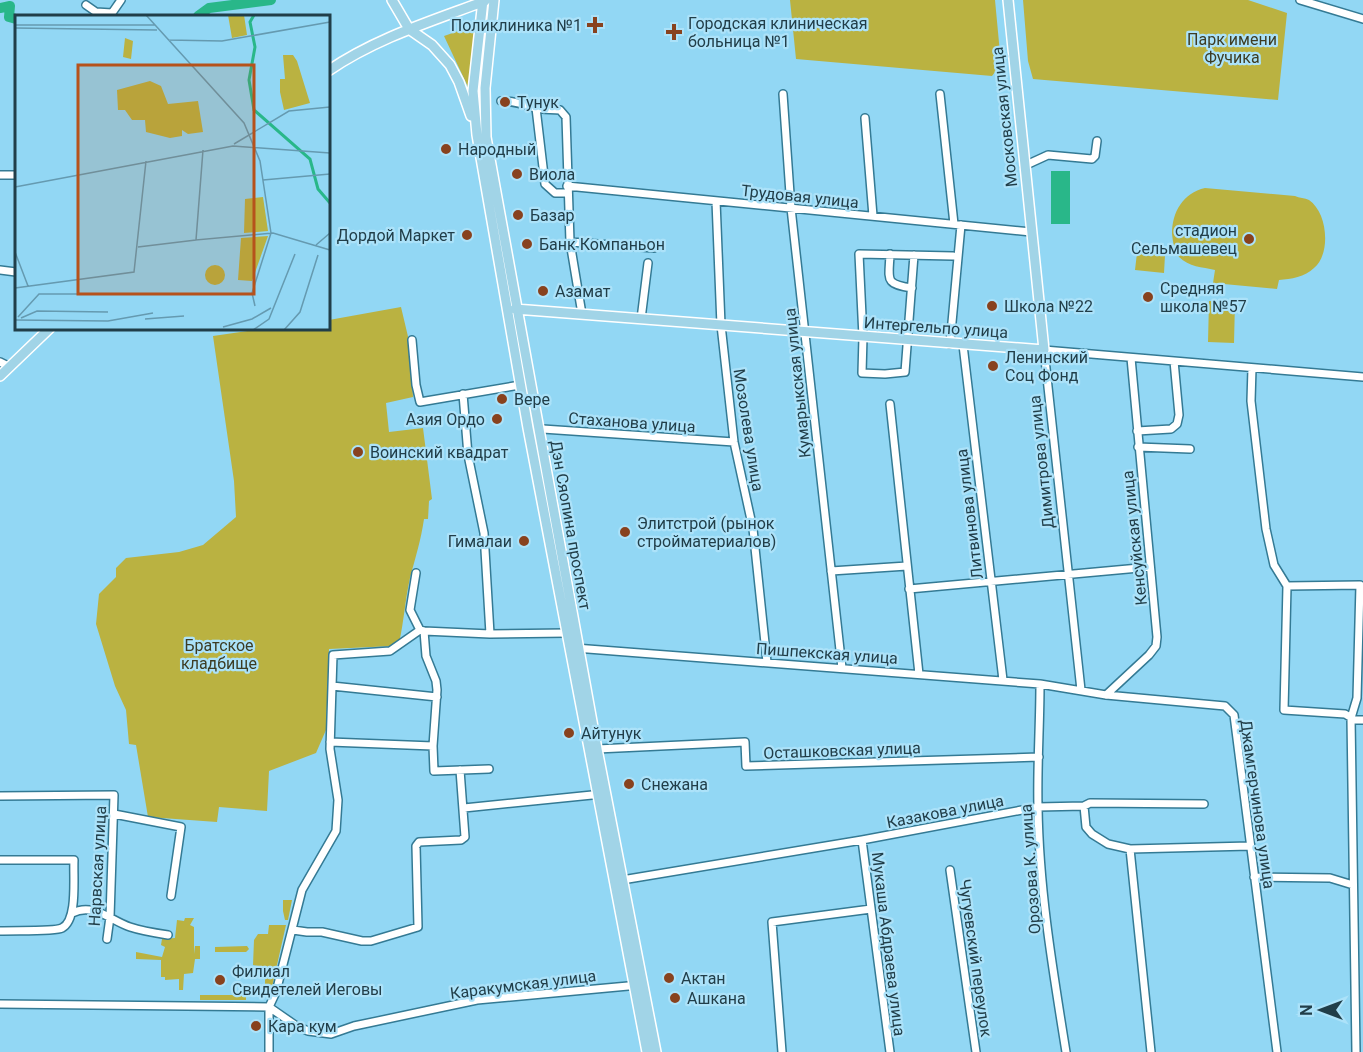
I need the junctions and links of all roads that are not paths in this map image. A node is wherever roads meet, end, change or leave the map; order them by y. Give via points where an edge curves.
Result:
1 (121, 0) edge
2 (392, 0) edge
3 (494, 0) edge
4 (1008, 0) edge
5 (1300, 0) edge
6 (484, 1) edge
7 (86, 5) dead end
8 (1363, 19) edge
9 (409, 29) junction
10 (330, 70) edge
11 (783, 94) dead end
12 (940, 94) dead end
13 (501, 101) dead end
14 (536, 108) junction
15 (864, 118) dead end
16 (477, 135) junction
17 (1097, 141) dead end
18 (1024, 166) junction
19 (567, 189) junction
20 (716, 201) junction
21 (791, 208) junction
22 (873, 216) junction
23 (958, 224) junction
24 (1031, 232) junction
25 (570, 242) junction
26 (654, 248) dead end
27 (890, 254) junction
28 (915, 255) junction
29 (953, 256) dead end
30 (648, 263) dead end
31 (0, 270) edge
32 (15, 272) edge
33 (912, 288) junction
34 (507, 308) junction
35 (518, 309) junction
36 (582, 314) junction
37 (641, 319) junction
38 (721, 326) junction
39 (48, 330) edge
40 (804, 332) junction
41 (863, 337) junction
42 (412, 340) dead end
43 (908, 340) junction
44 (950, 344) junction
45 (963, 345) junction
46 (1044, 350) junction
47 (1131, 358) junction
48 (1174, 361) junction
49 (0, 362) edge
50 (10, 367) junction
51 (1252, 368) junction
52 (0, 376) edge
53 (1363, 377) edge
54 (520, 385) junction
55 (463, 394) junction
56 (890, 404) dead end
57 (528, 428) junction
58 (539, 429) junction
59 (1137, 431) junction
60 (734, 442) junction
61 (1138, 447) junction
62 (1190, 449) dead end
63 (907, 566) junction
64 (1150, 567) junction
65 (831, 571) junction
66 (416, 573) dead end
67 (1069, 574) junction
68 (991, 581) junction
69 (1287, 586) junction
70 (909, 589) junction
71 (422, 631) junction
72 (567, 633) junction
73 (490, 634) junction
74 (574, 648) junction
75 (767, 662) junction
76 (842, 668) junction
77 (919, 674) junction
78 (1003, 680) junction
79 (1040, 684) junction
80 (332, 686) junction
81 (1081, 690) junction
82 (1106, 695) junction
83 (436, 697) junction
84 (1351, 718) junction
85 (1363, 720) edge
86 (330, 742) junction
87 (433, 746) junction
88 (597, 748) junction
89 (1039, 757) junction
90 (489, 769) dead end
91 (460, 770) junction
92 (601, 794) junction
93 (0, 796) edge
94 (1204, 804) dead end
95 (1084, 806) junction
96 (1038, 807) junction
97 (464, 808) junction
98 (114, 814) junction
99 (862, 840) junction
100 (1250, 846) junction
101 (1130, 849) junction
102 (0, 860) edge
103 (950, 870) dead end
104 (1254, 877) junction
105 (622, 880) junction
106 (1353, 885) junction
107 (171, 896) dead end
108 (871, 909) junction
109 (72, 913) junction
110 (110, 917) junction
111 (293, 930) junction
112 (0, 931) edge
113 (168, 935) dead end
114 (107, 939) dead end
115 (641, 986) junction
116 (0, 1004) edge
117 (269, 1007) junction
118 (975, 1051) edge
119 (269, 1052) edge
120 (646, 1052) edge
121 (656, 1052) edge
122 (782, 1052) edge
123 (890, 1052) edge
124 (1066, 1052) edge
125 (1150, 1052) edge
126 (1277, 1052) edge
127 (1356, 1052) edge

1 - 7 street via 111,13 96,12
2 - 9 main road
3 - 35 main road, Дэн Сяопина проспект via 485,125
4 - 18 main road, Московская улица
5 - 8 street
6 - 9 main road
6 - 16 main road, Дэн Сяопина проспект via 473,91
9 - 10 main road
9 - 16 main road via 432,45 450,65
11 - 21 street, Кумарыкская улица
12 - 23 street
13 - 14 street via 524,102
14 - 19 street via 545,184 555,193
14 - 19 street via 560,110 566,117
15 - 22 street
16 - 34 main road, Дэн Сяопина проспект
17 - 18 street via 1092,159 1048,155
18 - 24 main road, Московская улица
19 - 20 street, Трудовая улица
19 - 25 street
20 - 21 street, Трудовая улица
20 - 38 street, Мозолева улица
21 - 22 street, Трудовая улица
21 - 40 street, Кумарыкская улица
22 - 23 street, Трудовая улица
23 - 24 street, Трудовая улица
23 - 44 street
24 - 46 main road, Димитрова улица
25 - 26 street
25 - 36 street
27 - 28 street
27 - 33 street via 891,282
27 - 41 street via 862,253 858,257
28 - 29 street
28 - 33 street
30 - 37 street
31 - 32 street
33 - 43 street
34 - 35 main road, Интергельпо улица
34 - 54 main road, Дэн Сяопина проспект
35 - 36 main road, Интергельпо улица
35 - 58 main road, Дэн Сяопина проспект
36 - 37 main road, Интергельпо улица
37 - 38 main road, Интергельпо улица
38 - 40 main road, Интергельпо улица
38 - 60 street, Мозолева улица
39 - 50 main road
40 - 41 main road, Интергельпо улица
40 - 65 street, Кумарыкская улица
41 - 43 main road, Интергельпо улица
41 - 43 street via 862,373 905,372
42 - 55 street via 420,402
43 - 44 main road, Интергельпо улица
44 - 45 main road, Интергельпо улица
45 - 46 main road, Интергельпо улица
45 - 68 street, Литвинова улица
46 - 47 street, Интергельпо улица
46 - 67 street, Димитрова улица
47 - 48 street, Интергельпо улица
47 - 59 street, Кенсуйская улица
48 - 51 street, Интергельпо улица
48 - 59 street via 1177,424 1170,429
49 - 50 street
50 - 52 main road
51 - 53 street, Интергельпо улица
51 - 69 street via 1251,401 1266,529 1274,565
54 - 55 street
54 - 57 main road, Дэн Сяопина проспект
55 - 73 street via 468,455 484,533
56 - 63 street
57 - 58 street, Стаханова улица
57 - 72 main road, Дэн Сяопина проспект
58 - 60 street, Стаханова улица
58 - 74 main road, Дэн Сяопина проспект
59 - 61 street, Кенсуйская улица
60 - 75 street, Мозолева улица via 753,529
61 - 62 street
61 - 64 street, Кенсуйская улица
63 - 65 street
63 - 70 street
64 - 67 street
64 - 82 street, Кенсуйская улица via 1156,646
65 - 76 street, Кумарыкская улица
66 - 71 street via 410,610
67 - 68 street
67 - 81 street, Димитрова улица
68 - 70 street
68 - 78 street, Литвинова улица
69 - 84 street via 1284,710 1345,714
69 - 84 street via 1360,585 1357,698
70 - 77 street
71 - 73 street
71 - 80 street via 390,651 333,655
71 - 83 street via 436,681
72 - 73 street
72 - 74 main road, Дэн Сяопина проспект
74 - 75 street, Пишпекская улица
74 - 88 main road, Дэн Сяопина проспект
74 - 92 main road, Дэн Сяопина проспект
75 - 76 street, Пишпекская улица
76 - 77 street, Пишпекская улица
77 - 78 street, Пишпекская улица
78 - 79 street, Пишпекская улица
79 - 81 street, Пишпекская улица
79 - 89 street, Орозова К. улица
80 - 83 street
80 - 86 street
81 - 82 street, Джамгерчинова улица
82 - 100 street, Джамгерчинова улица via 1225,706 1234,715
83 - 87 street
84 - 85 street
84 - 106 street
86 - 87 street
86 - 111 street via 338,800 336,831 302,890
87 - 91 street via 434,771
88 - 89 street, Осташковская улица via 745,742 746,766
88 - 92 main road, Дэн Сяопина проспект
89 - 96 street, Орозова К. улица
90 - 91 street
91 - 97 street
92 - 97 street
92 - 105 main road, Дэн Сяопина проспект
92 - 115 main road, Дэн Сяопина проспект
93 - 98 street, Нарвская улица via 114,795
94 - 95 street, Казакова улица
95 - 96 street, Казакова улица
95 - 101 street via 1086,827 1092,834 1108,844
96 - 99 street, Казакова улица
96 - 124 street, Орозова К. улица via 1046,927
97 - 111 street via 465,837 419,842 416,846 418,927 362,942 333,933
98 - 107 street via 181,827
98 - 110 street, Нарвская улица
99 - 105 street, Казакова улица
99 - 108 street, Мукаша Абдраева улица
100 - 101 street
100 - 104 street, Джамгерчинова улица
101 - 125 street
102 - 109 street, Нарвская улица via 74,860
103 - 118 street, Чугуевский переулок
104 - 106 street via 1330,878
104 - 126 street, Джамгерчинова улица
105 - 115 main road, Дэн Сяопина проспект
106 - 127 street
108 - 122 street via 772,922
108 - 123 street, Мукаша Абдраева улица
109 - 110 street via 85,909
109 - 112 street, Нарвская улица via 60,929
110 - 113 street via 133,928
110 - 114 street, Нарвская улица
111 - 117 street
115 - 117 street, Каракумская улица via 477,1000 331,1034 308,1031
115 - 120 main road, Дэн Сяопина проспект
115 - 121 main road, Дэн Сяопина проспект
116 - 117 street
117 - 119 street

